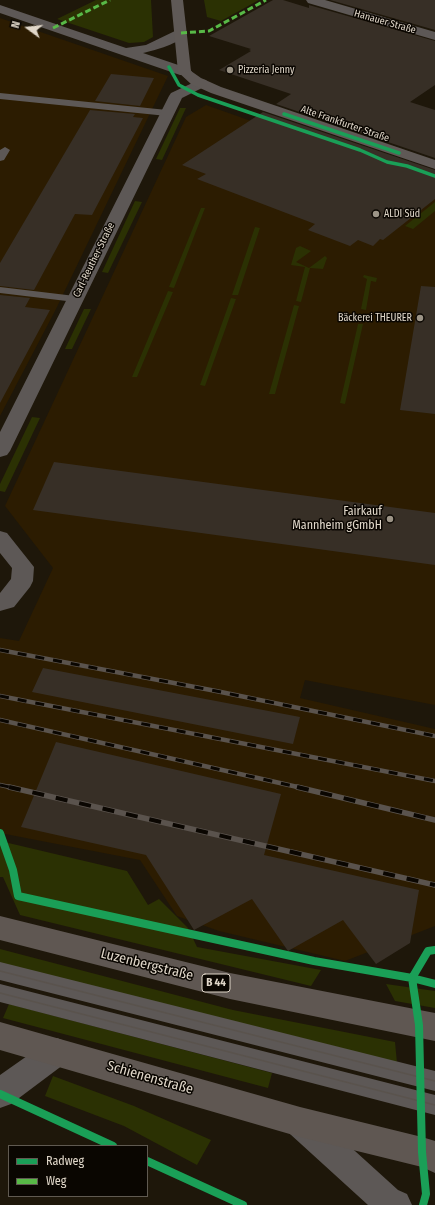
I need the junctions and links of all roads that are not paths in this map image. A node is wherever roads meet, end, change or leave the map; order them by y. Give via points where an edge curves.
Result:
1 (177, 0) edge
2 (312, 0) edge
3 (0, 9) edge
4 (180, 33) junction
5 (435, 36) edge
6 (121, 51) junction
7 (185, 72) junction
8 (201, 83) junction
9 (0, 96) edge
10 (167, 113) junction
11 (435, 164) edge
12 (0, 290) edge
13 (75, 299) junction
14 (0, 451) edge
15 (0, 538) edge
16 (0, 603) edge
17 (0, 928) edge
18 (0, 971) edge
19 (0, 993) edge
20 (435, 1027) edge
21 (0, 1036) edge
22 (57, 1052) junction
23 (435, 1082) edge
24 (0, 1093) edge
25 (435, 1105) edge
26 (300, 1122) junction
27 (435, 1157) edge
28 (396, 1205) edge

1 - 4 street
2 - 5 street, Hanauer Straße
3 - 6 street, Alte Frankfurter Straße
4 - 6 street via 151,48
4 - 7 street
6 - 7 street, Alte Frankfurter Straße
7 - 8 street, Alte Frankfurter Straße
8 - 10 street, Carl-Reuther-Straße via 176,96
8 - 11 street, Alte Frankfurter Straße
9 - 10 lane
10 - 13 street, Carl-Reuther-Straße
12 - 13 lane
13 - 14 street, Carl-Reuther-Straße
15 - 16 street via 23,567 22,581 6,601
17 - 20 main road, Luzenbergstraße / B 44 via 230,986
18 - 23 lane
19 - 25 lane
21 - 22 main road, Schienenstraße
22 - 24 street
22 - 26 main road, Schienenstraße
26 - 27 main road, Schienenstraße
26 - 28 street, Schienenstraße via 387,1201

